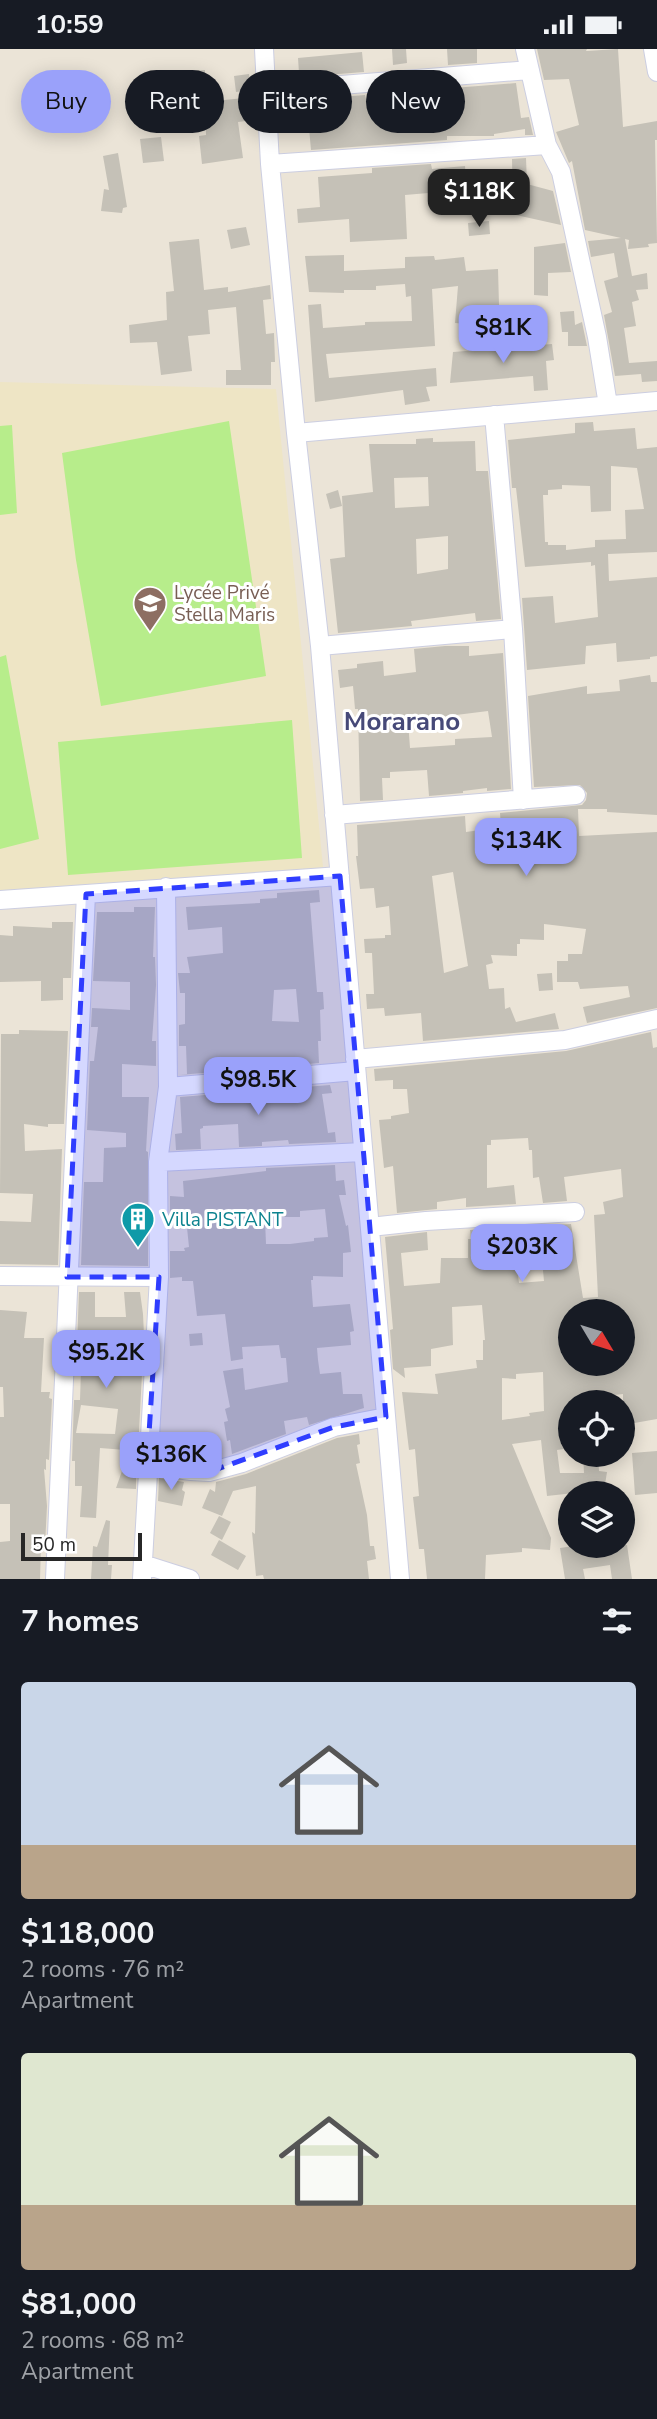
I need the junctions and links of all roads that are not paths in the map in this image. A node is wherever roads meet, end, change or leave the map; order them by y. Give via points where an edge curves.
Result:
1 (264, 49) edge
2 (525, 49) edge
3 (653, 49) edge
4 (265, 70) edge
5 (530, 70) junction
6 (657, 72) edge
7 (352, 84) edge
8 (268, 133) edge
9 (547, 145) junction
10 (270, 165) junction
11 (657, 401) edge
12 (608, 405) junction
13 (494, 415) junction
14 (296, 433) junction
15 (513, 629) junction
16 (320, 646) junction
17 (576, 795) dead end
18 (523, 800) junction
19 (334, 815) junction
20 (340, 876) junction
21 (166, 887) junction
22 (86, 894) junction
23 (0, 900) edge
24 (657, 1019) edge
25 (356, 1065) junction
26 (168, 1087) junction
27 (363, 1151) junction
28 (159, 1162) junction
29 (575, 1212) dead end
30 (370, 1227) junction
31 (0, 1276) edge
32 (67, 1277) junction
33 (159, 1277) junction
34 (386, 1417) junction
35 (147, 1465) junction
36 (143, 1571) edge
37 (55, 1579) edge
38 (190, 1579) edge
39 (400, 1579) edge

1 - 4 street
2 - 5 street
3 - 6 street
5 - 7 street
5 - 9 street
8 - 10 street
9 - 10 street
9 - 12 street via 561,172
10 - 14 street
11 - 12 street
12 - 13 street
13 - 14 street
13 - 15 street
14 - 16 street
15 - 16 street
15 - 18 street
16 - 19 street
17 - 18 street
18 - 19 street
19 - 20 street
20 - 21 street
20 - 25 street
21 - 22 street
21 - 26 street
22 - 23 street
22 - 32 street
24 - 25 street via 565,1040
25 - 26 street
25 - 27 street
26 - 28 street
27 - 28 street
27 - 30 street
28 - 33 street
29 - 30 street
30 - 34 street
31 - 32 street
32 - 33 street
32 - 37 street
33 - 35 street
34 - 35 street via 334,1427 209,1472
34 - 39 street
35 - 36 street
36 - 38 street

